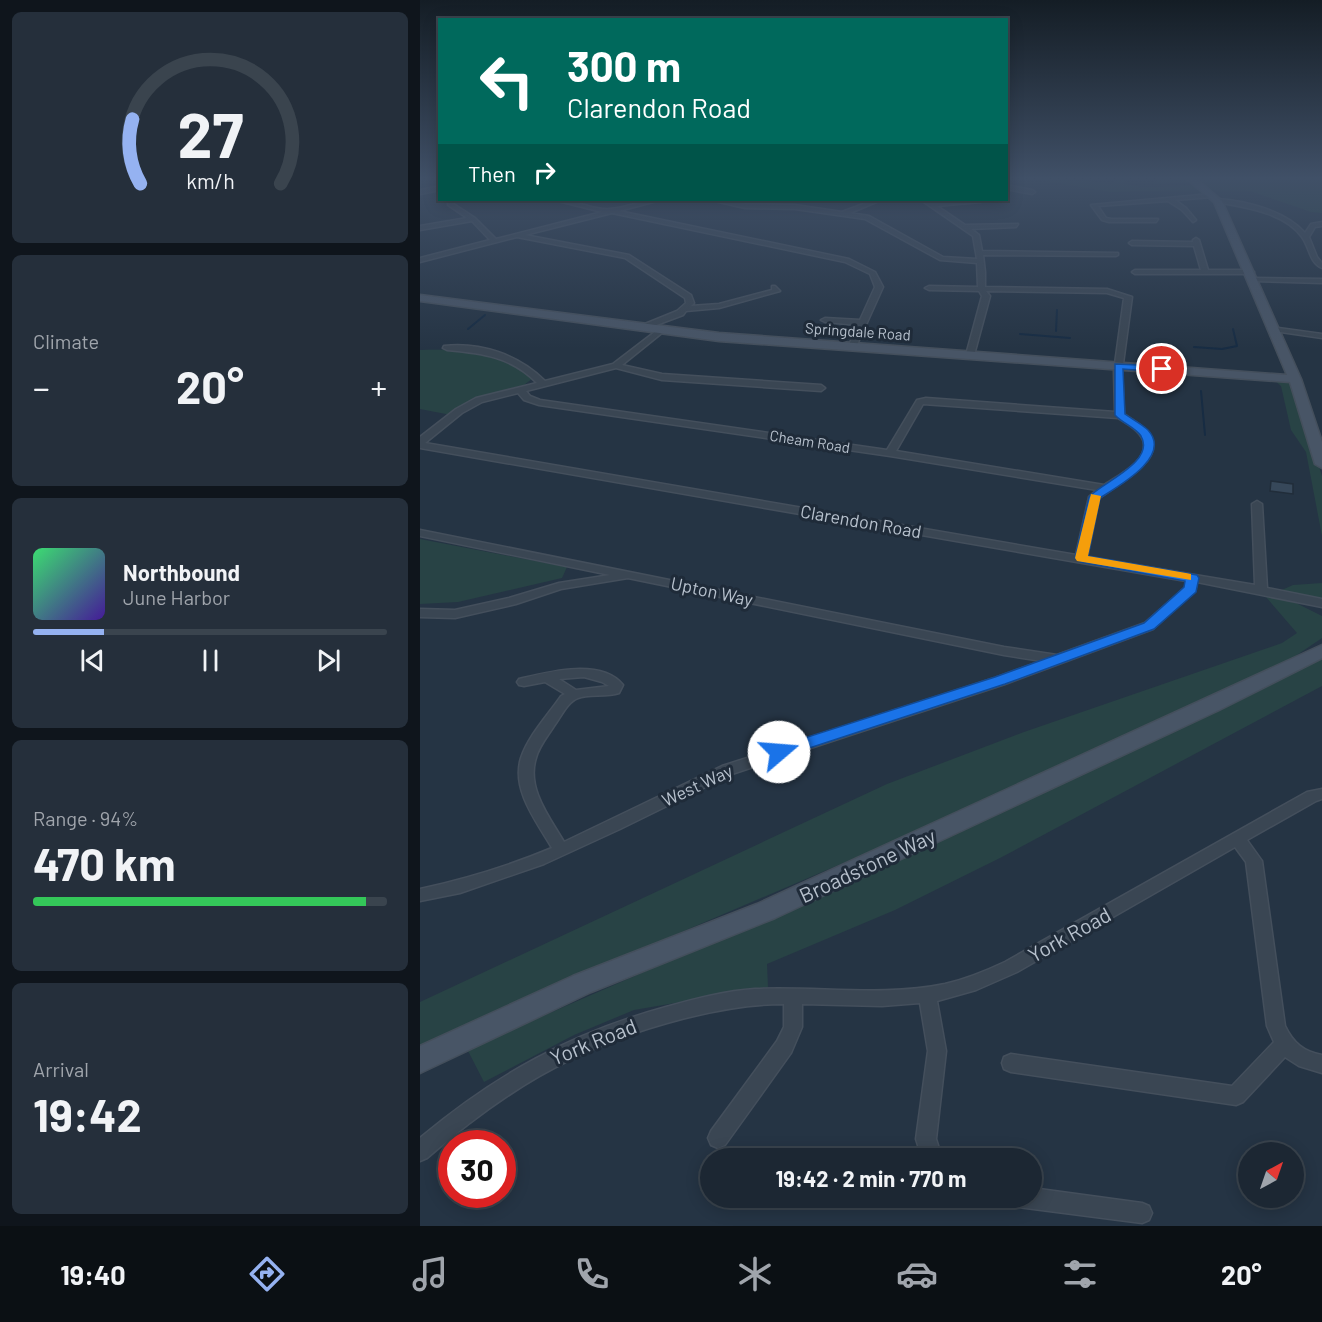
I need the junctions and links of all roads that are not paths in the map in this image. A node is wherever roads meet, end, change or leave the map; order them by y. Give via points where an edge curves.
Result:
1 (488, 235) edge
2 (518, 235) edge
3 (726, 235) edge
4 (902, 235) edge
5 (976, 235) edge
6 (1232, 235) edge
7 (515, 236) junction
8 (1306, 237) edge
9 (495, 241) junction
10 (1131, 243) dead end
11 (1116, 254) dead end
12 (980, 257) junction
13 (420, 260) edge
14 (1322, 266) edge
15 (1204, 271) junction
16 (1135, 272) dead end
17 (1252, 276) junction
18 (1322, 281) edge
19 (776, 288) dead end
20 (929, 288) dead end
21 (981, 289) junction
22 (420, 298) edge
23 (685, 309) junction
24 (825, 320) dead end
25 (863, 323) junction
26 (643, 328) junction
27 (1274, 329) junction
28 (660, 330) junction
29 (1322, 336) edge
30 (852, 347) junction
31 (447, 348) dead end
32 (970, 355) junction
33 (616, 366) junction
34 (1118, 366) junction
35 (1295, 379) junction
36 (543, 384) junction
37 (821, 388) dead end
38 (519, 389) junction
39 (1120, 415) junction
40 (420, 444) edge
41 (890, 453) junction
42 (1322, 464) edge
43 (1104, 488) junction
44 (1257, 504) dead end
45 (420, 533) edge
46 (1081, 558) junction
47 (591, 566) junction
48 (631, 574) junction
49 (1192, 578) junction
50 (577, 583) junction
51 (1261, 590) junction
52 (1302, 599) junction
53 (1322, 603) edge
54 (1322, 609) edge
55 (420, 613) edge
56 (1004, 651) junction
57 (1317, 651) edge
58 (1061, 659) junction
59 (1016, 675) junction
60 (546, 677) junction
61 (525, 682) dead end
62 (572, 694) junction
63 (1322, 794) edge
64 (1238, 840) junction
65 (561, 850) junction
66 (420, 895) edge
67 (927, 995) junction
68 (793, 997) junction
69 (1284, 1045) junction
70 (420, 1060) edge
71 (1011, 1063) dead end
72 (1322, 1064) edge
73 (718, 1138) dead end
74 (929, 1148) edge
75 (420, 1151) edge
76 (1042, 1200) edge
77 (1142, 1213) dead end

1 - 9 street
2 - 7 street
3 - 25 street via 855,262 873,273 879,287
4 - 12 street via 942,259
5 - 12 street
6 - 17 street
7 - 9 street
7 - 23 street via 631,257 688,297 690,303
8 - 14 street via 1312,257
9 - 13 street
10 - 15 street via 1197,242
11 - 12 street
12 - 21 street
15 - 16 street
15 - 17 street
17 - 18 street
17 - 27 street
19 - 23 street via 719,306
20 - 21 street
21 - 32 street via 986,297
21 - 34 street via 1123,294 1128,297
22 - 26 street, Springdale Road
23 - 26 street
24 - 25 street
25 - 30 street
26 - 28 street, Springdale Road
27 - 29 street
27 - 35 street
28 - 30 street, Springdale Road
28 - 33 street
30 - 32 street, Springdale Road
31 - 36 street via 512,358
32 - 34 street, Springdale Road
33 - 36 street
33 - 37 street via 662,377
34 - 35 street, Springdale Road
34 - 39 street
35 - 42 street
36 - 38 street
38 - 40 street via 479,400 459,411
38 - 41 street, Cheam Road via 527,398 539,402
39 - 41 street via 926,400 920,402
39 - 43 street via 1145,433 1147,453 1134,471
40 - 46 street, Clarendon Road
41 - 43 street, Cheam Road
43 - 46 street via 1094,497
44 - 51 street
45 - 47 street, Upton Way
46 - 49 street, Clarendon Road
47 - 48 street, Upton Way
47 - 50 street
48 - 50 street
48 - 56 street, Upton Way
49 - 51 street, Clarendon Road
49 - 58 street, West Way via 1191,589 1149,626
50 - 55 street via 455,614
51 - 52 street, Clarendon Road
52 - 53 street, Clarendon Road
52 - 54 street, Clarendon Road
56 - 58 street, Upton Way
56 - 59 street via 1016,663
57 - 70 street, Broadstone Way via 1212,705 766,911 582,984
58 - 59 street, West Way
59 - 65 street, West Way via 727,770
60 - 61 street
60 - 62 street
60 - 62 street via 600,676 616,685 615,690 608,692
62 - 65 street via 528,758 526,778
63 - 64 street, York Road via 1312,796
64 - 67 street, York Road via 1011,967 984,980
64 - 69 street via 1254,861 1276,1026
65 - 66 street, West Way via 459,889
67 - 68 street, York Road
67 - 74 street via 937,1051 926,1139
68 - 73 street via 793,1027 784,1047
68 - 75 street, York Road via 752,997 709,1004 624,1025 585,1041 490,1094
69 - 71 street via 1236,1096
69 - 72 street via 1295,1056
76 - 77 street

